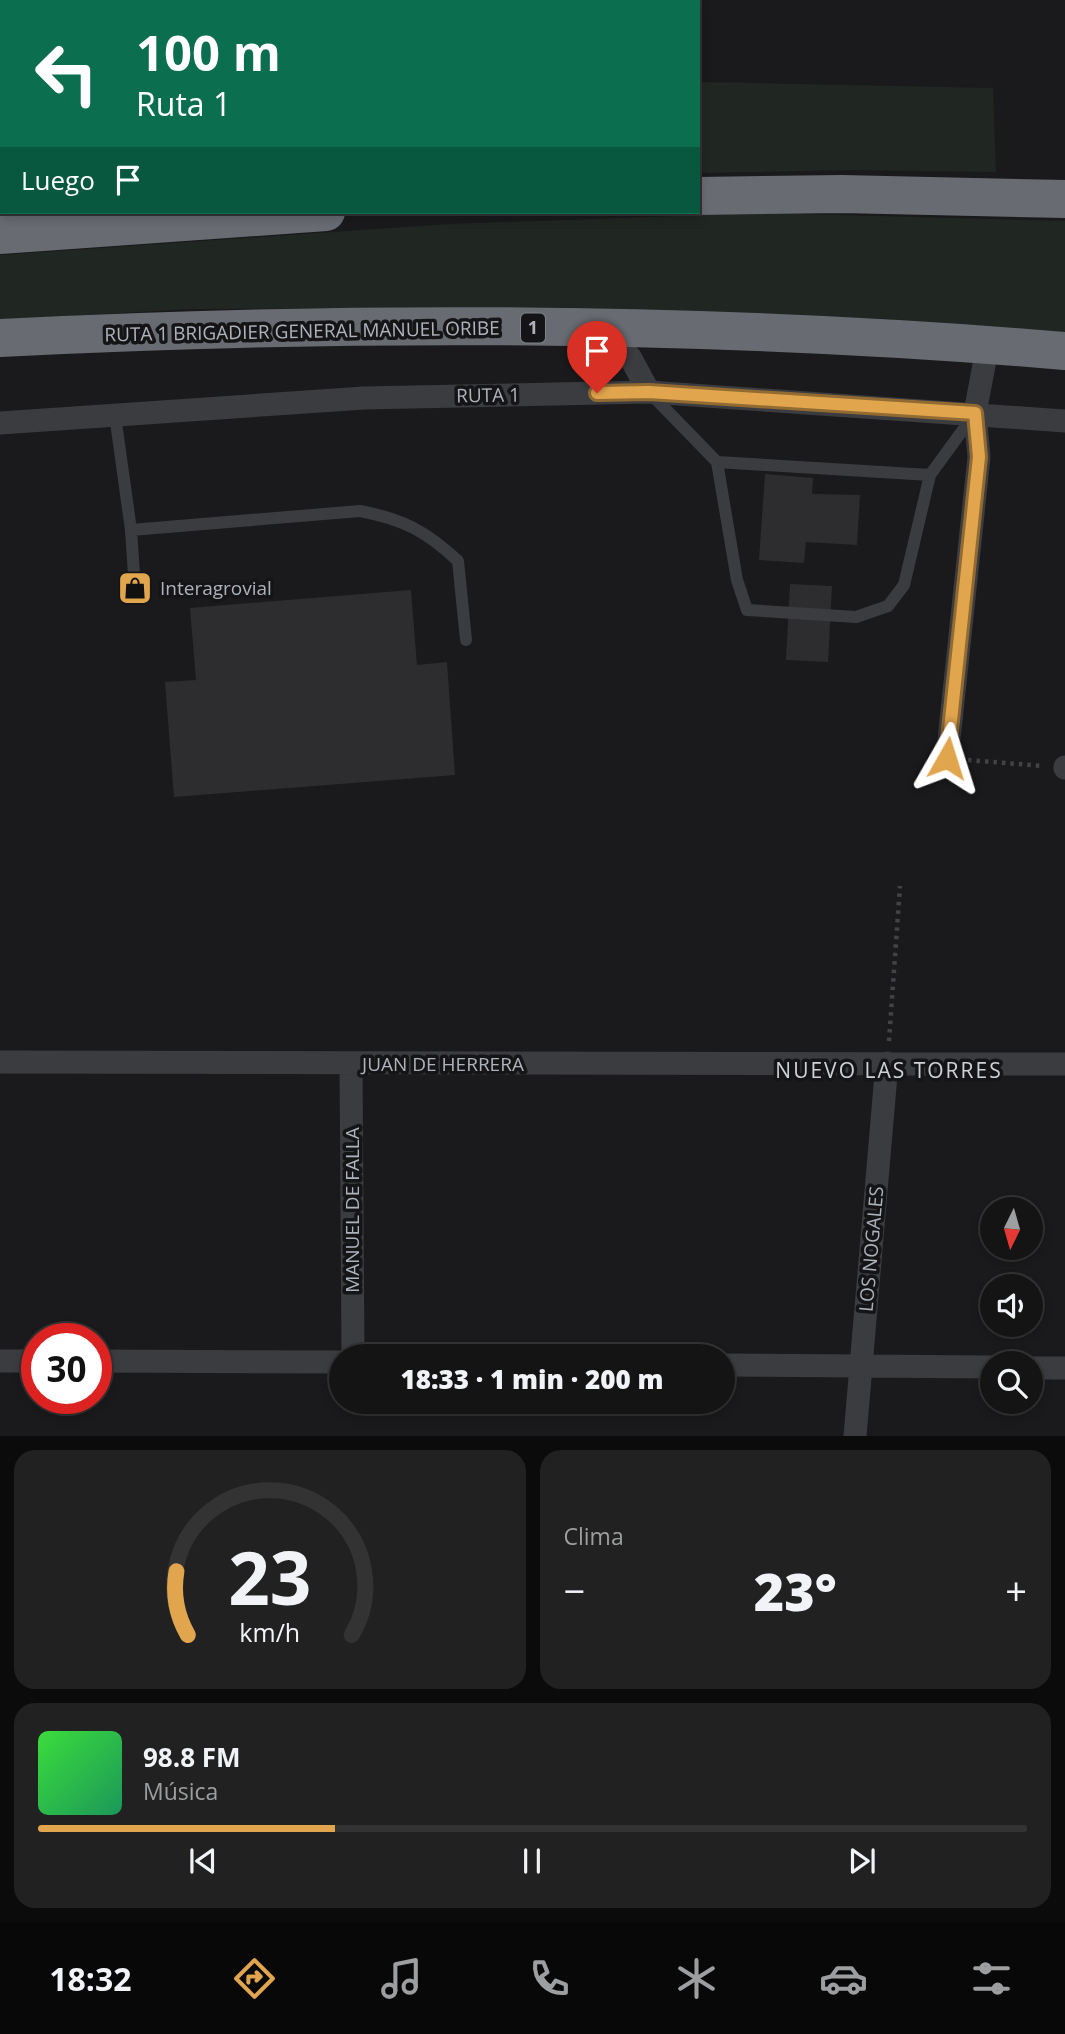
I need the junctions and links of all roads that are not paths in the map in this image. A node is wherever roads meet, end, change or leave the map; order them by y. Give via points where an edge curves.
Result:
1 (700, 196) edge
2 (1065, 199) edge
3 (298, 214) edge
4 (0, 235) edge
5 (604, 329) junction
6 (0, 338) edge
7 (988, 344) junction
8 (1065, 351) edge
9 (649, 392) junction
10 (975, 413) junction
11 (114, 415) junction
12 (1065, 421) edge
13 (0, 423) edge
14 (718, 463) junction
15 (930, 475) junction
16 (131, 530) junction
17 (135, 589) dead end
18 (466, 640) dead end
19 (947, 758) road end
20 (0, 1062) edge
21 (887, 1063) junction
22 (351, 1064) junction
23 (1065, 1064) edge
24 (353, 1344) edge
25 (0, 1361) edge
26 (21, 1361) edge
27 (112, 1361) edge
28 (329, 1362) edge
29 (735, 1365) edge
30 (862, 1366) junction
31 (980, 1367) edge
32 (1043, 1368) edge
33 (1065, 1368) edge
34 (855, 1436) edge

1 - 2 highway
3 - 4 highway
5 - 6 highway, RUTA 1 BRIGADIER GENERAL MANUEL ORIBE / 1 via 240,328
5 - 7 highway, RUTA 1 BRIGADIER GENERAL MANUEL ORIBE / 1
5 - 9 street via 630,357
7 - 8 highway, RUTA 1 BRIGADIER GENERAL MANUEL ORIBE / 1
7 - 10 street
9 - 10 street, RUTA 1
9 - 11 street, RUTA 1 via 365,398
9 - 14 lane
10 - 12 street
10 - 15 lane
10 - 19 street via 979,457
11 - 13 street, RUTA 1
11 - 16 lane
14 - 15 lane
14 - 15 lane via 737,580 747,610 856,617 888,606 904,585
16 - 17 lane
16 - 18 lane via 360,511 393,517 431,536 458,561
20 - 22 street, JUAN DE HERRERA
21 - 22 street, JUAN DE HERRERA
21 - 23 street, JUAN DE HERRERA
21 - 30 street, LOS NOGALES
22 - 24 street, MANUEL DE FALLA
25 - 26 street
27 - 28 street
29 - 30 street
30 - 31 street
30 - 34 street, LOS NOGALES
32 - 33 street

